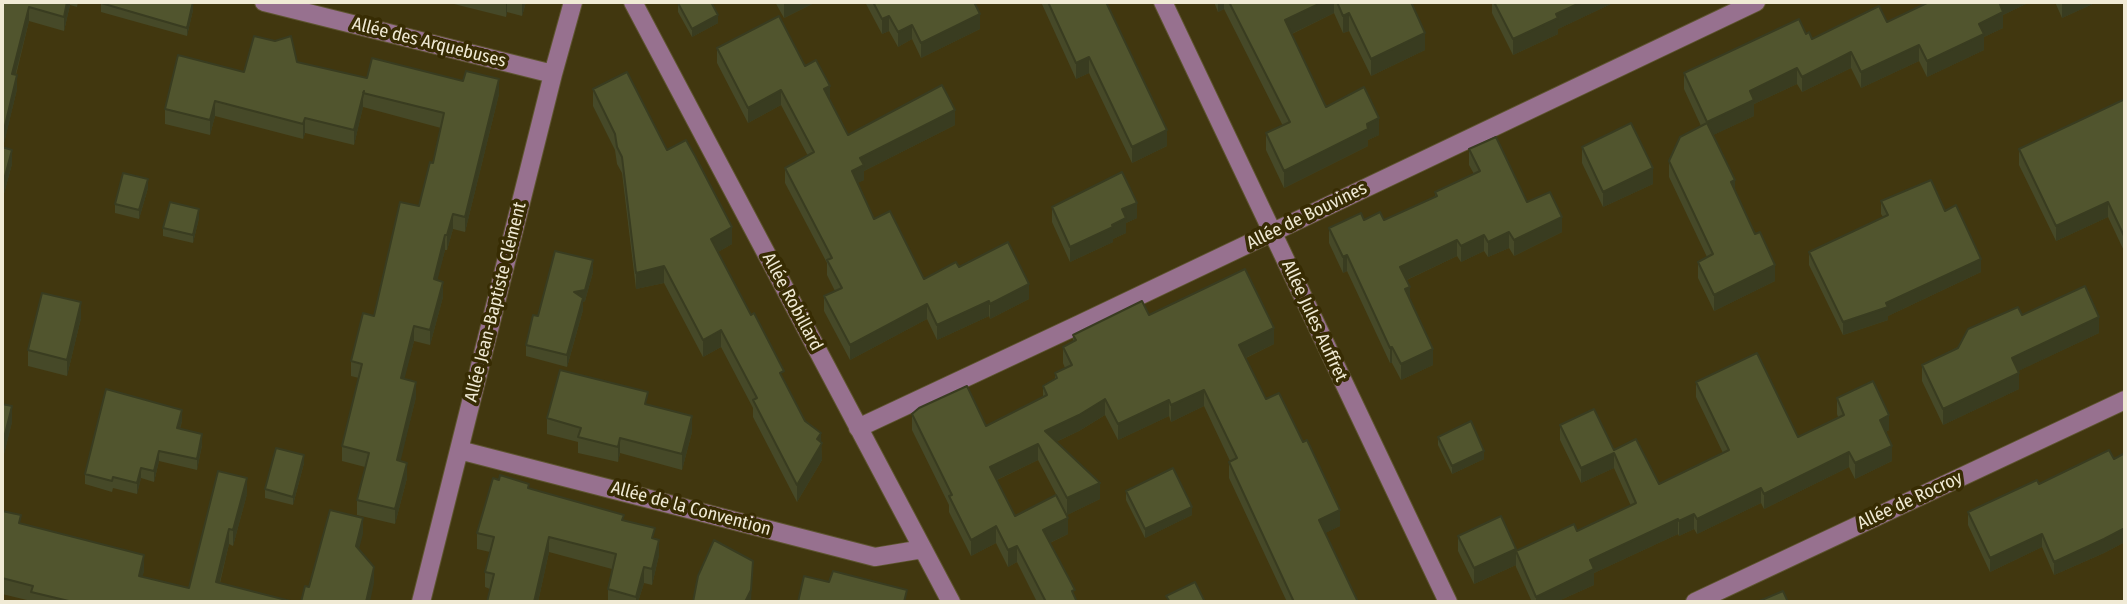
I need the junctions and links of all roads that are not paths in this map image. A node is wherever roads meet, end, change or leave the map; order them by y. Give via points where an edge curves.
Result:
1 (264, 2) edge
2 (573, 2) edge
3 (634, 2) edge
4 (1163, 2) edge
5 (1756, 2) edge
6 (553, 74) junction
7 (1273, 233) junction
8 (2125, 400) edge
9 (858, 428) junction
10 (459, 450) junction
11 (923, 549) junction
12 (421, 602) edge
13 (951, 602) edge
14 (1448, 602) edge
15 (1695, 602) edge

1 - 6 street, Allée des Arquebuses
2 - 6 street, Allée Jean-Baptiste Clément
3 - 9 street, Allée Robillard
4 - 7 street, Allée Jules Auffret
5 - 7 street, Allée de Bouvines
6 - 10 street, Allée Jean-Baptiste Clément
7 - 9 street, Allée de Bouvines
7 - 14 street, Allée Jules Auffret
8 - 15 street, Allée de Rocroy
9 - 11 street, Allée Robillard
10 - 11 street, Allée de la Convention via 875,557
10 - 12 street, Allée Jean-Baptiste Clément
11 - 13 street, Allée Robillard

